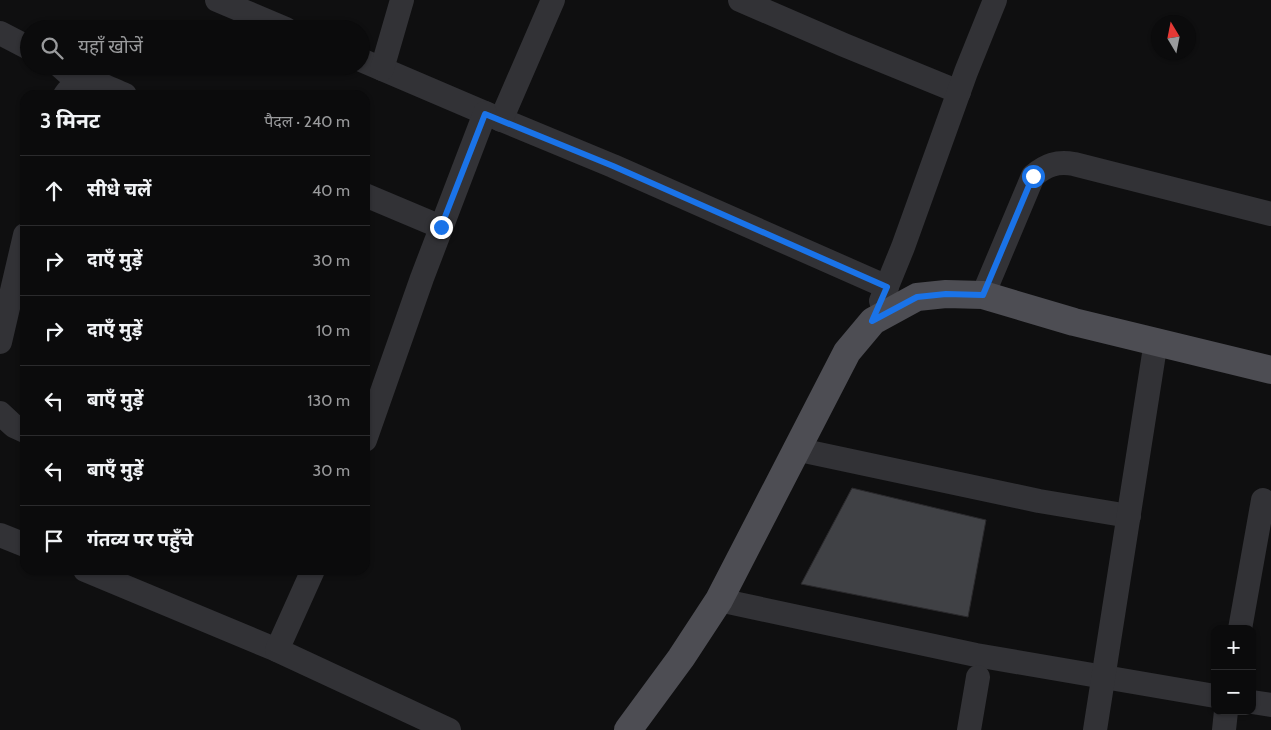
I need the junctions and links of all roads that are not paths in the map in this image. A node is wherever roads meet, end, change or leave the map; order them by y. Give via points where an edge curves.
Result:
1 (217, 0) edge
2 (402, 0) edge
3 (553, 0) edge
4 (740, 0) edge
5 (995, 0) edge
6 (265, 20) edge
7 (0, 33) edge
8 (20, 43) edge
9 (372, 64) edge
10 (64, 75) edge
11 (71, 89) edge
12 (112, 90) edge
13 (959, 92) junction
14 (493, 117) junction
15 (370, 197) edge
16 (1271, 214) edge
17 (441, 227) junction
18 (20, 256) edge
19 (887, 287) junction
20 (983, 295) junction
21 (872, 321) junction
22 (1156, 341) junction
23 (0, 342) edge
24 (1271, 370) edge
25 (0, 413) edge
26 (370, 426) edge
27 (20, 429) edge
28 (795, 449) junction
29 (1263, 500) dead end
30 (1129, 516) junction
31 (0, 535) edge
32 (20, 543) edge
33 (97, 575) edge
34 (311, 575) edge
35 (719, 600) junction
36 (1241, 625) edge
37 (277, 650) junction
38 (1103, 676) junction
39 (978, 677) dead end
40 (1211, 695) edge
41 (1256, 703) edge
42 (1271, 705) edge
43 (1226, 715) edge
44 (449, 730) edge
45 (628, 730) edge
46 (969, 730) edge
47 (1095, 730) edge
48 (1224, 730) edge

1 - 6 street
2 - 9 street
3 - 14 street
4 - 13 street
5 - 13 street
7 - 8 street
9 - 14 street
10 - 11 street
11 - 12 street via 84,81
13 - 19 street
14 - 17 street
14 - 19 street via 613,166
15 - 17 street
16 - 20 street via 1068,163 1044,167 1033,176
17 - 26 street
18 - 23 street
19 - 21 street
20 - 21 main road via 917,297
20 - 22 main road via 1074,322
21 - 28 main road via 846,352
22 - 24 main road
22 - 30 street
25 - 27 street
28 - 30 street via 1039,501
28 - 35 main road
29 - 36 street
30 - 38 street
31 - 32 street
33 - 37 street
34 - 37 street
35 - 38 street via 976,655
35 - 45 main road
37 - 44 street
38 - 40 street
38 - 47 street
39 - 46 street
41 - 42 street
43 - 48 street

